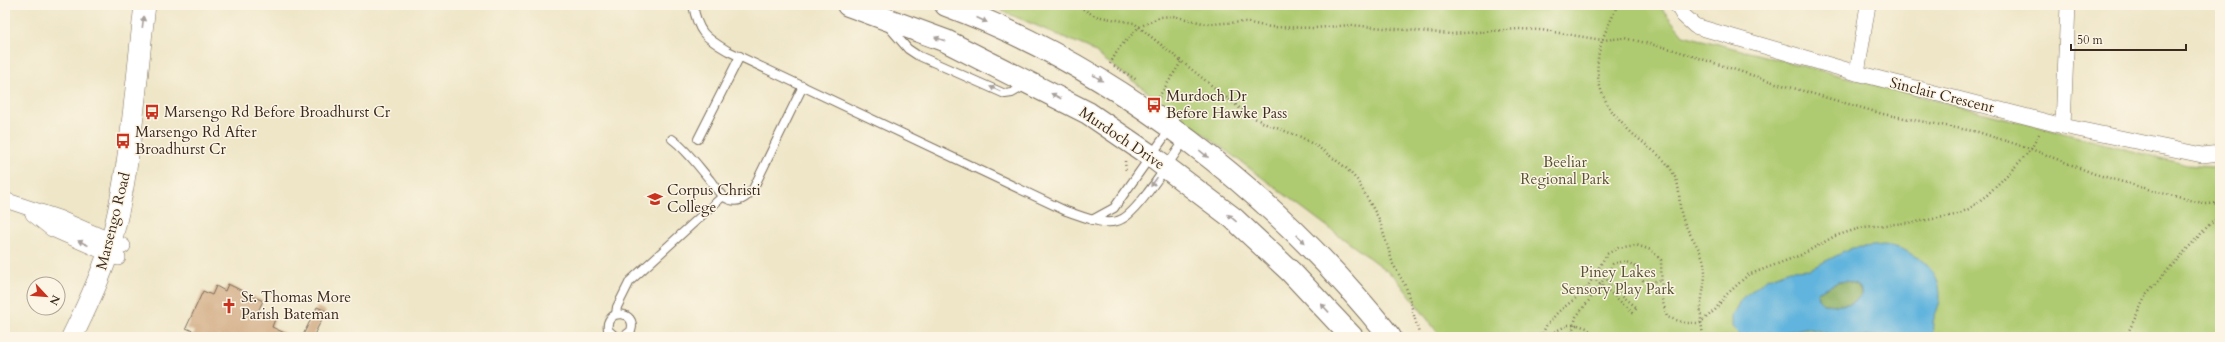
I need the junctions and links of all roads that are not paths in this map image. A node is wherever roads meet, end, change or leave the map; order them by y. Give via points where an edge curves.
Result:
1 (144, 5) edge
2 (159, 5) edge
3 (693, 5) edge
4 (848, 5) edge
5 (946, 5) edge
6 (1676, 5) edge
7 (1868, 5) edge
8 (2068, 5) edge
9 (740, 56) junction
10 (1857, 73) junction
11 (803, 86) junction
12 (2063, 126) junction
13 (1178, 134) junction
14 (698, 138) dead end
15 (672, 139) dead end
16 (2220, 153) edge
17 (1158, 161) junction
18 (723, 196) junction
19 (5, 200) edge
20 (1092, 220) junction
21 (115, 250) junction
22 (616, 314) junction
23 (72, 337) edge
24 (88, 337) edge
25 (616, 337) edge
26 (623, 337) edge
27 (1352, 337) edge
28 (1390, 337) edge

21 -> 1 street, Marsengo Road
2 - 21 street, Marsengo Road via 130,213
3 - 9 lane via 699,30 709,40
17 -> 4 main road, Murdoch Drive via 1088,113 1030,82 946,42
5 -> 13 main road via 1071,62
6 - 10 street, Sinclair Crescent via 1695,26
7 - 10 street
8 - 12 street
9 - 11 lane
9 - 14 lane
10 - 12 street, Sinclair Crescent
11 - 18 lane via 748,196 743,200 734,201
11 - 20 lane via 1066,211
12 - 16 street, Sinclair Crescent via 2202,155
13 - 17 lane
13 - 17 lane
13 -> 28 main road via 1268,206 1317,254
15 - 18 lane via 682,147
17 - 20 lane via 1114,208
17 -> 20 lane via 1140,202 1122,219 1110,222
27 -> 17 main road, Murdoch Drive via 1291,272 1233,218
18 - 22 lane via 630,281
19 - 21 street via 25,208 52,228
21 - 23 street, Marsengo Road
21 - 24 street, Marsengo Road
22 - 25 lane via 610,318 607,326 610,334
22 - 26 lane via 624,314 632,323 631,330

